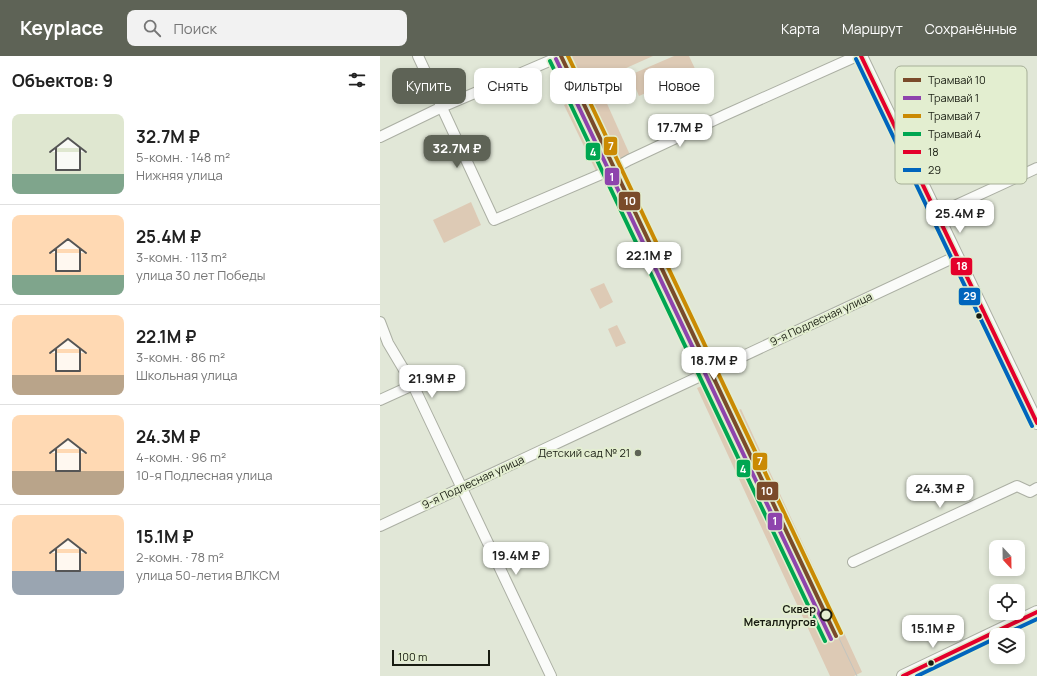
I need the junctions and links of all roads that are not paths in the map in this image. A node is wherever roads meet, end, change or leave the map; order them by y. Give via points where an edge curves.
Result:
1 (418, 56) edge
2 (561, 56) edge
3 (857, 56) edge
4 (861, 56) edge
5 (442, 108) junction
6 (895, 127) edge
7 (380, 137) edge
8 (1037, 168) edge
9 (611, 170) junction
10 (1027, 173) edge
11 (923, 184) edge
12 (1002, 184) edge
13 (937, 214) junction
14 (957, 256) junction
15 (380, 322) edge
16 (706, 373) junction
17 (413, 385) junction
18 (380, 400) edge
19 (1037, 423) edge
20 (461, 487) junction
21 (1037, 488) edge
22 (380, 526) edge
23 (853, 562) dead end
24 (1037, 612) edge
25 (924, 671) edge
26 (551, 676) edge
27 (903, 676) edge

1 - 5 street
2 - 5 street
3 - 9 street
4 - 6 main road
5 - 7 street
5 - 9 street via 494,220
8 - 10 street
9 - 16 street
11 - 13 main road
12 - 13 street
13 - 14 main road
14 - 16 street, 9-я Подлесная улица
14 - 19 main road
15 - 17 street via 388,343
16 - 20 street, 9-я Подлесная улица
17 - 18 street
17 - 20 street
20 - 22 street, 9-я Подлесная улица
20 - 26 street
21 - 23 street via 1030,492 1017,486
24 - 25 main road
25 - 27 main road

